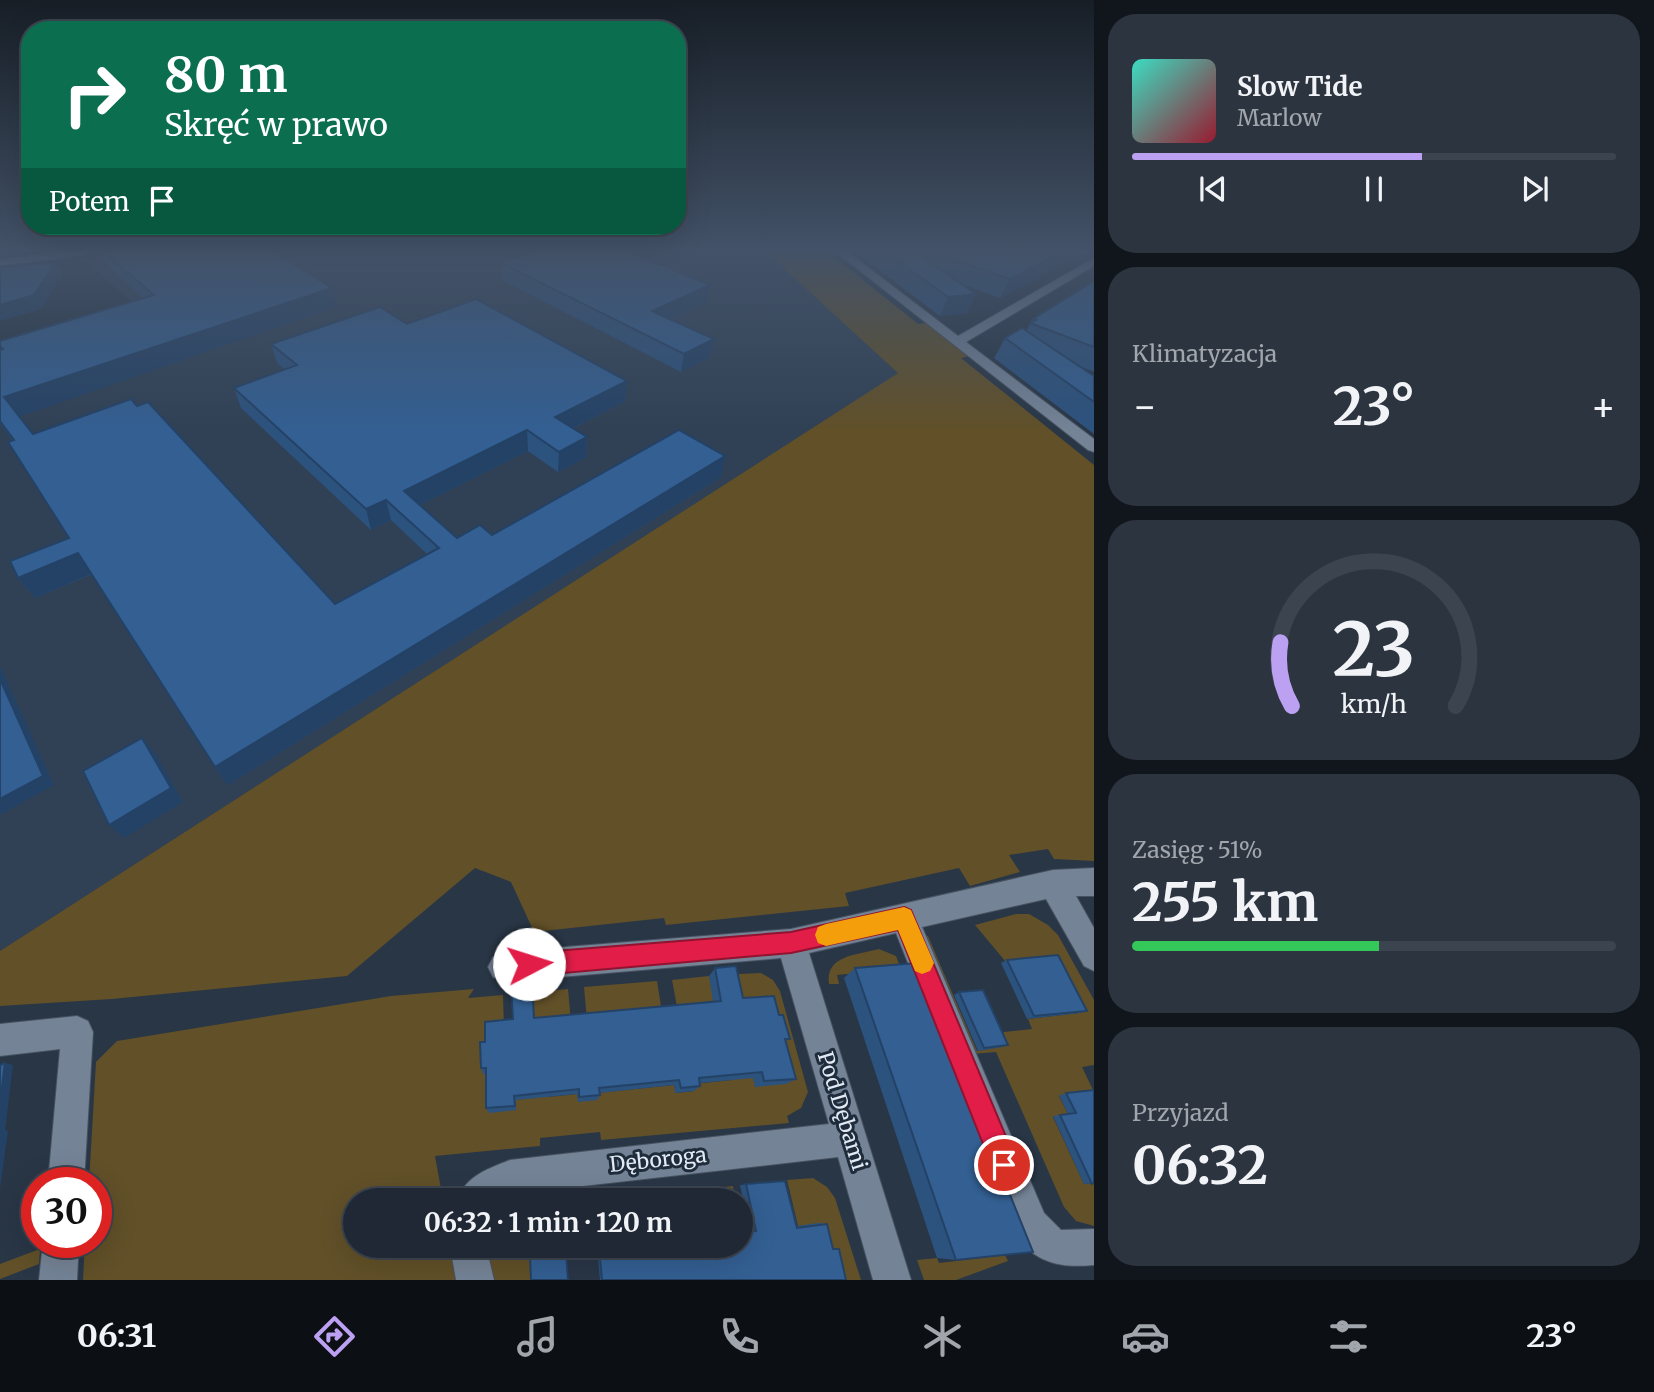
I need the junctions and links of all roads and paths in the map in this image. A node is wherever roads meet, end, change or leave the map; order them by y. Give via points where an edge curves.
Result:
1 (921, 312) edge
2 (1010, 312) edge
3 (958, 341) junction
4 (1094, 447) edge
5 (1094, 882) edge
6 (1053, 884) junction
7 (904, 918) junction
8 (791, 943) junction
9 (1094, 956) edge
10 (503, 967) dead end
11 (0, 1040) edge
12 (850, 1139) junction
13 (67, 1167) edge
14 (487, 1188) edge
15 (1094, 1247) edge
16 (60, 1258) edge
17 (58, 1280) edge
18 (892, 1280) edge

1 - 3 street
2 - 3 street
3 - 4 street
5 - 6 street
6 - 7 street
6 - 9 street
7 - 8 street
7 - 15 street via 1028,1221 1043,1241 1056,1248
8 - 10 street
8 - 12 street, Pod Dębami
11 - 13 street via 77,1032
12 - 14 street, Dęboroga via 510,1177
12 - 18 street, Pod Dębami
16 - 17 street

